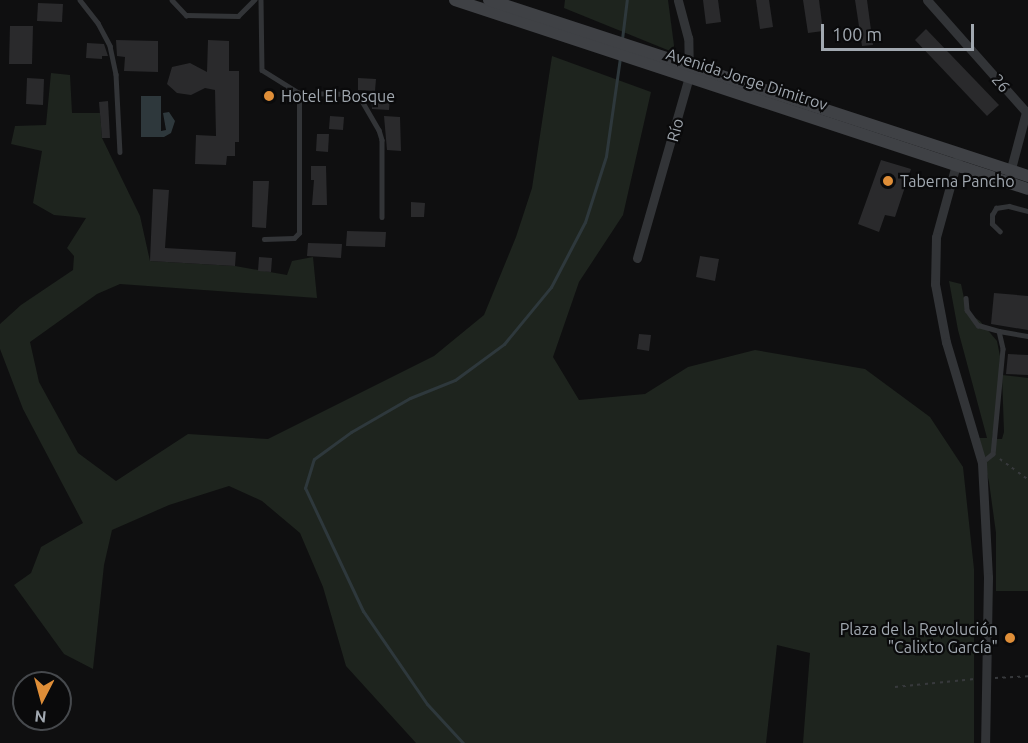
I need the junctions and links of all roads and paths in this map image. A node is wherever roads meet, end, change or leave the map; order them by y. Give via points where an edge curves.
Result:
1 (80, 0) edge
2 (172, 0) edge
3 (254, 0) edge
4 (261, 0) edge
5 (455, 0) edge
6 (489, 0) edge
7 (678, 0) edge
8 (927, 0) edge
9 (598, 41) junction
10 (690, 71) junction
11 (299, 93) junction
12 (1027, 112) edge
13 (120, 152) dead end
14 (958, 159) junction
15 (1009, 176) junction
16 (1028, 176) edge
17 (1028, 189) edge
18 (1028, 211) edge
19 (382, 217) dead end
20 (1000, 232) dead end
21 (264, 239) dead end
22 (637, 258) dead end
23 (966, 298) dead end
24 (999, 331) junction
25 (1028, 336) edge
26 (993, 454) junction
27 (982, 463) junction
28 (1028, 479) edge
29 (1028, 676) edge
30 (984, 679) junction
31 (895, 687) dead end
32 (985, 743) edge

1 - 13 lane via 110,46 116,74
2 - 3 lane via 186,15 238,16
4 - 11 lane via 262,70
5 - 9 main road, Avenida Jorge Dimitrov
6 - 9 main road, Avenida Jorge Dimitrov
7 - 10 street, Río via 688,38
8 - 12 street, 26
9 - 10 main road, Avenida Jorge Dimitrov
10 - 14 main road, Avenida Jorge Dimitrov
10 - 22 street, Río
11 - 19 lane via 347,93 361,99 381,135
11 - 21 lane via 299,233 294,238
12 - 15 street
14 - 15 main road, Avenida Jorge Dimitrov
14 - 27 street via 936,237 935,284 946,342
15 - 16 main road, Avenida Jorge Dimitrov
15 - 17 main road, Avenida Jorge Dimitrov
18 - 20 lane via 1009,206 996,208 992,224
23 - 24 lane via 967,310 978,325
24 - 25 lane
24 - 26 lane via 1003,350
26 - 27 lane
26 - 28 path
27 - 30 street via 988,577
29 - 30 path
30 - 31 path
30 - 32 street

